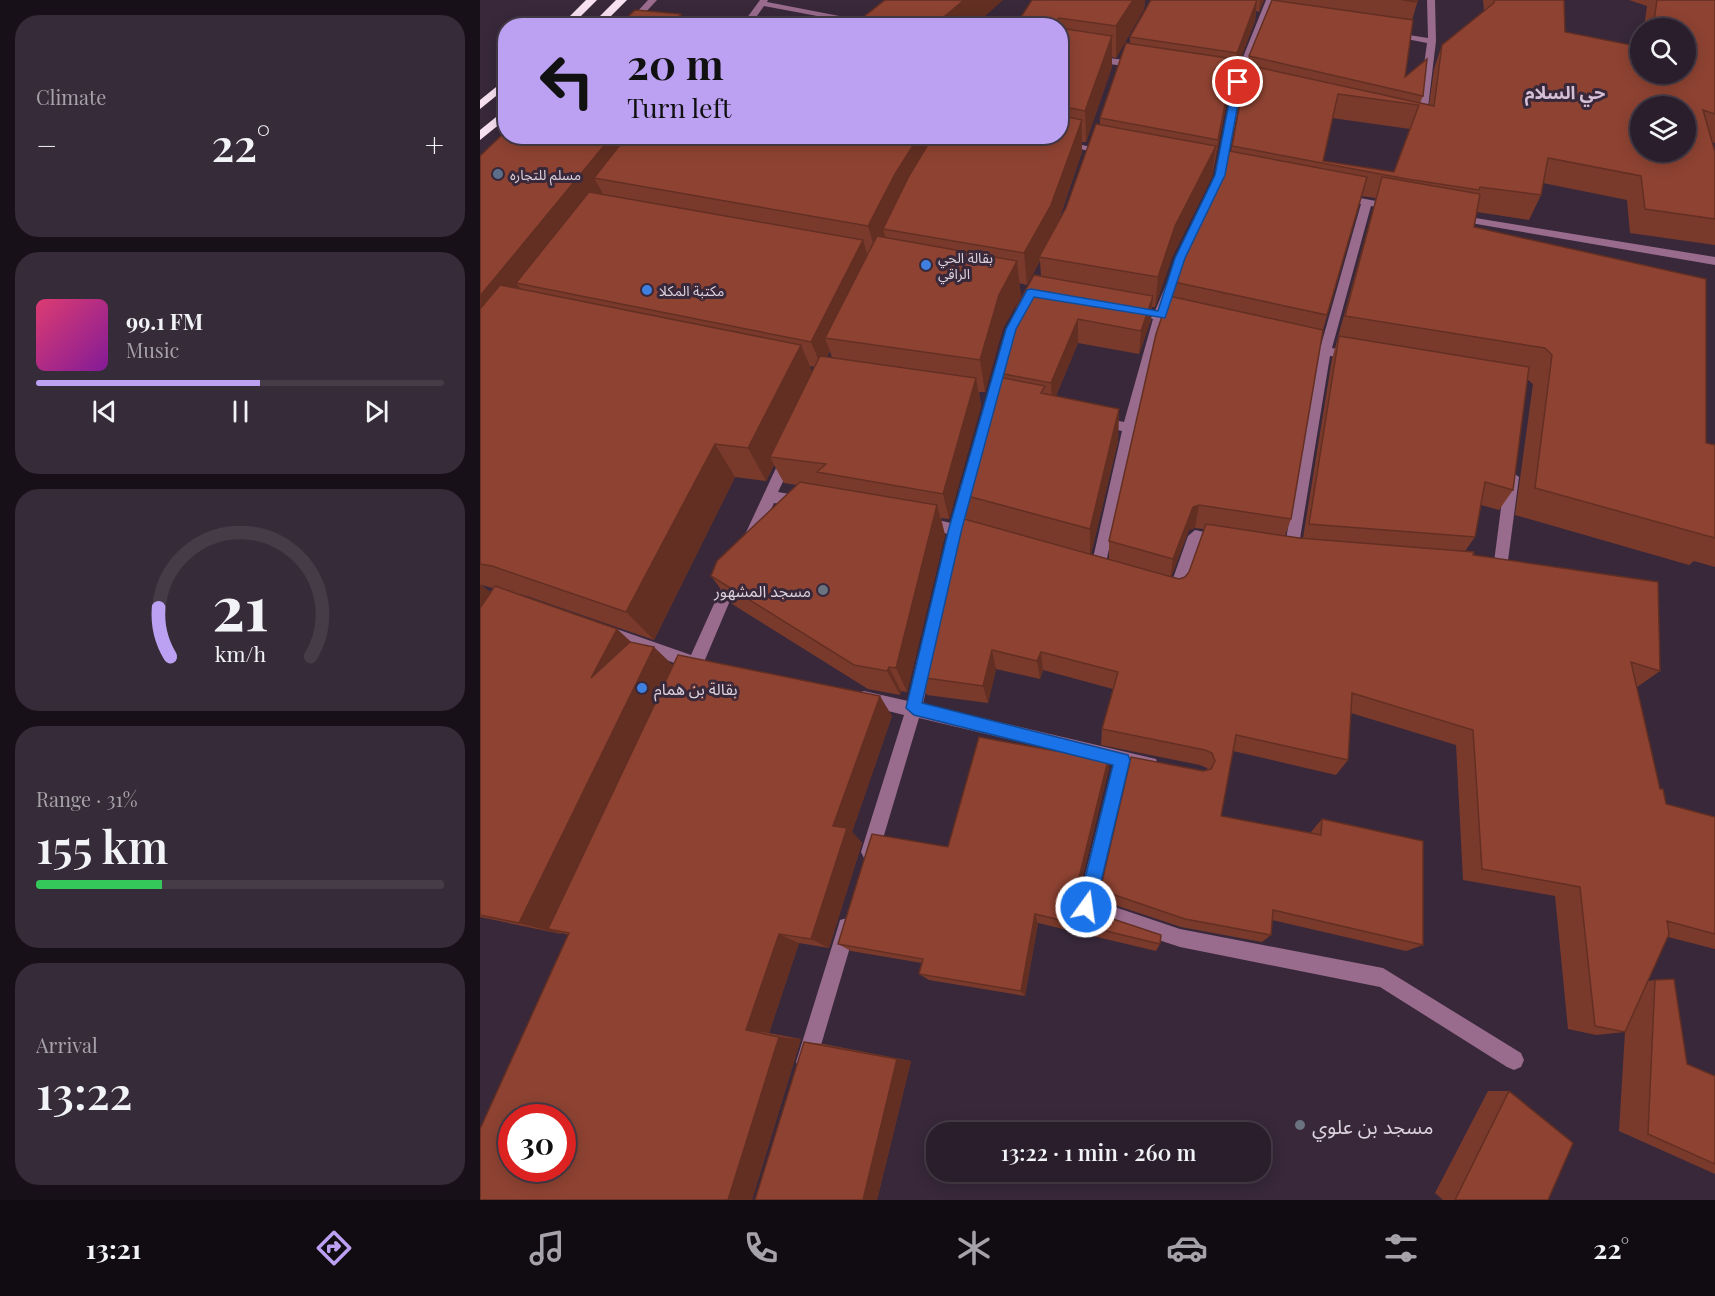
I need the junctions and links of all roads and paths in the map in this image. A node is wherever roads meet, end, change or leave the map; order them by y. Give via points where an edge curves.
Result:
1 (592, 0) edge
2 (622, 0) edge
3 (653, 0) edge
4 (1270, 0) edge
5 (1431, 0) edge
6 (763, 2) edge
7 (573, 18) edge
8 (603, 18) edge
9 (636, 18) edge
10 (751, 18) edge
11 (846, 18) edge
12 (1376, 33) edge
13 (1432, 40) junction
14 (1132, 44) edge
15 (1068, 56) edge
16 (1144, 66) edge
17 (1119, 68) junction
18 (498, 89) edge
19 (480, 106) edge
20 (498, 119) edge
21 (1410, 123) edge
22 (480, 136) edge
23 (1067, 144) edge
24 (1115, 154) edge
25 (1322, 194) edge
26 (1210, 196) edge
27 (1367, 202) junction
28 (1409, 210) edge
29 (1444, 216) edge
30 (1200, 217) edge
31 (1715, 261) edge
32 (1118, 308) edge
33 (1162, 315) junction
34 (1197, 323) edge
35 (1290, 343) edge
36 (1325, 351) junction
37 (1372, 359) edge
38 (1084, 418) edge
39 (1131, 428) junction
40 (793, 447) edge
41 (1514, 462) edge
42 (973, 464) edge
43 (768, 496) junction
44 (815, 504) edge
45 (909, 520) edge
46 (956, 528) junction
47 (988, 537) edge
48 (1238, 543) edge
49 (950, 551) edge
50 (1292, 551) edge
51 (1098, 567) edge
52 (1477, 567) edge
53 (1154, 584) edge
54 (594, 628) edge
55 (929, 640) edge
56 (701, 665) junction
57 (686, 686) edge
58 (845, 694) edge
59 (914, 708) junction
60 (1122, 760) junction
61 (1166, 769) edge
62 (865, 868) edge
63 (851, 914) edge
64 (1514, 1060) dead end
65 (802, 1074) edge

1 - 7 highway
2 - 8 highway
3 - 9 street
4 - 26 street via 1238,83 1220,175
5 - 13 street
6 - 10 street
6 - 11 street
12 - 13 street
13 - 21 street via 1421,126
14 - 17 street
15 - 17 street
16 - 17 street
18 - 19 highway
20 - 22 highway
23 - 24 street
25 - 27 street
27 - 28 street
27 - 36 street
29 - 31 street
30 - 33 street via 1180,258
32 - 33 street
33 - 34 street
33 - 39 street via 1146,359
35 - 36 street
36 - 37 street
36 - 50 street
38 - 39 street
39 - 51 street
40 - 43 street
41 - 52 street via 1500,568
42 - 46 street
43 - 44 street
43 - 56 street
45 - 46 street
46 - 47 street
46 - 49 street
48 - 53 street via 1195,536 1176,591
54 - 56 street
55 - 59 street
56 - 57 street
58 - 59 street
59 - 60 street
59 - 62 street
60 - 61 street
60 - 64 street via 1086,907 1180,938 1383,978
63 - 65 street

